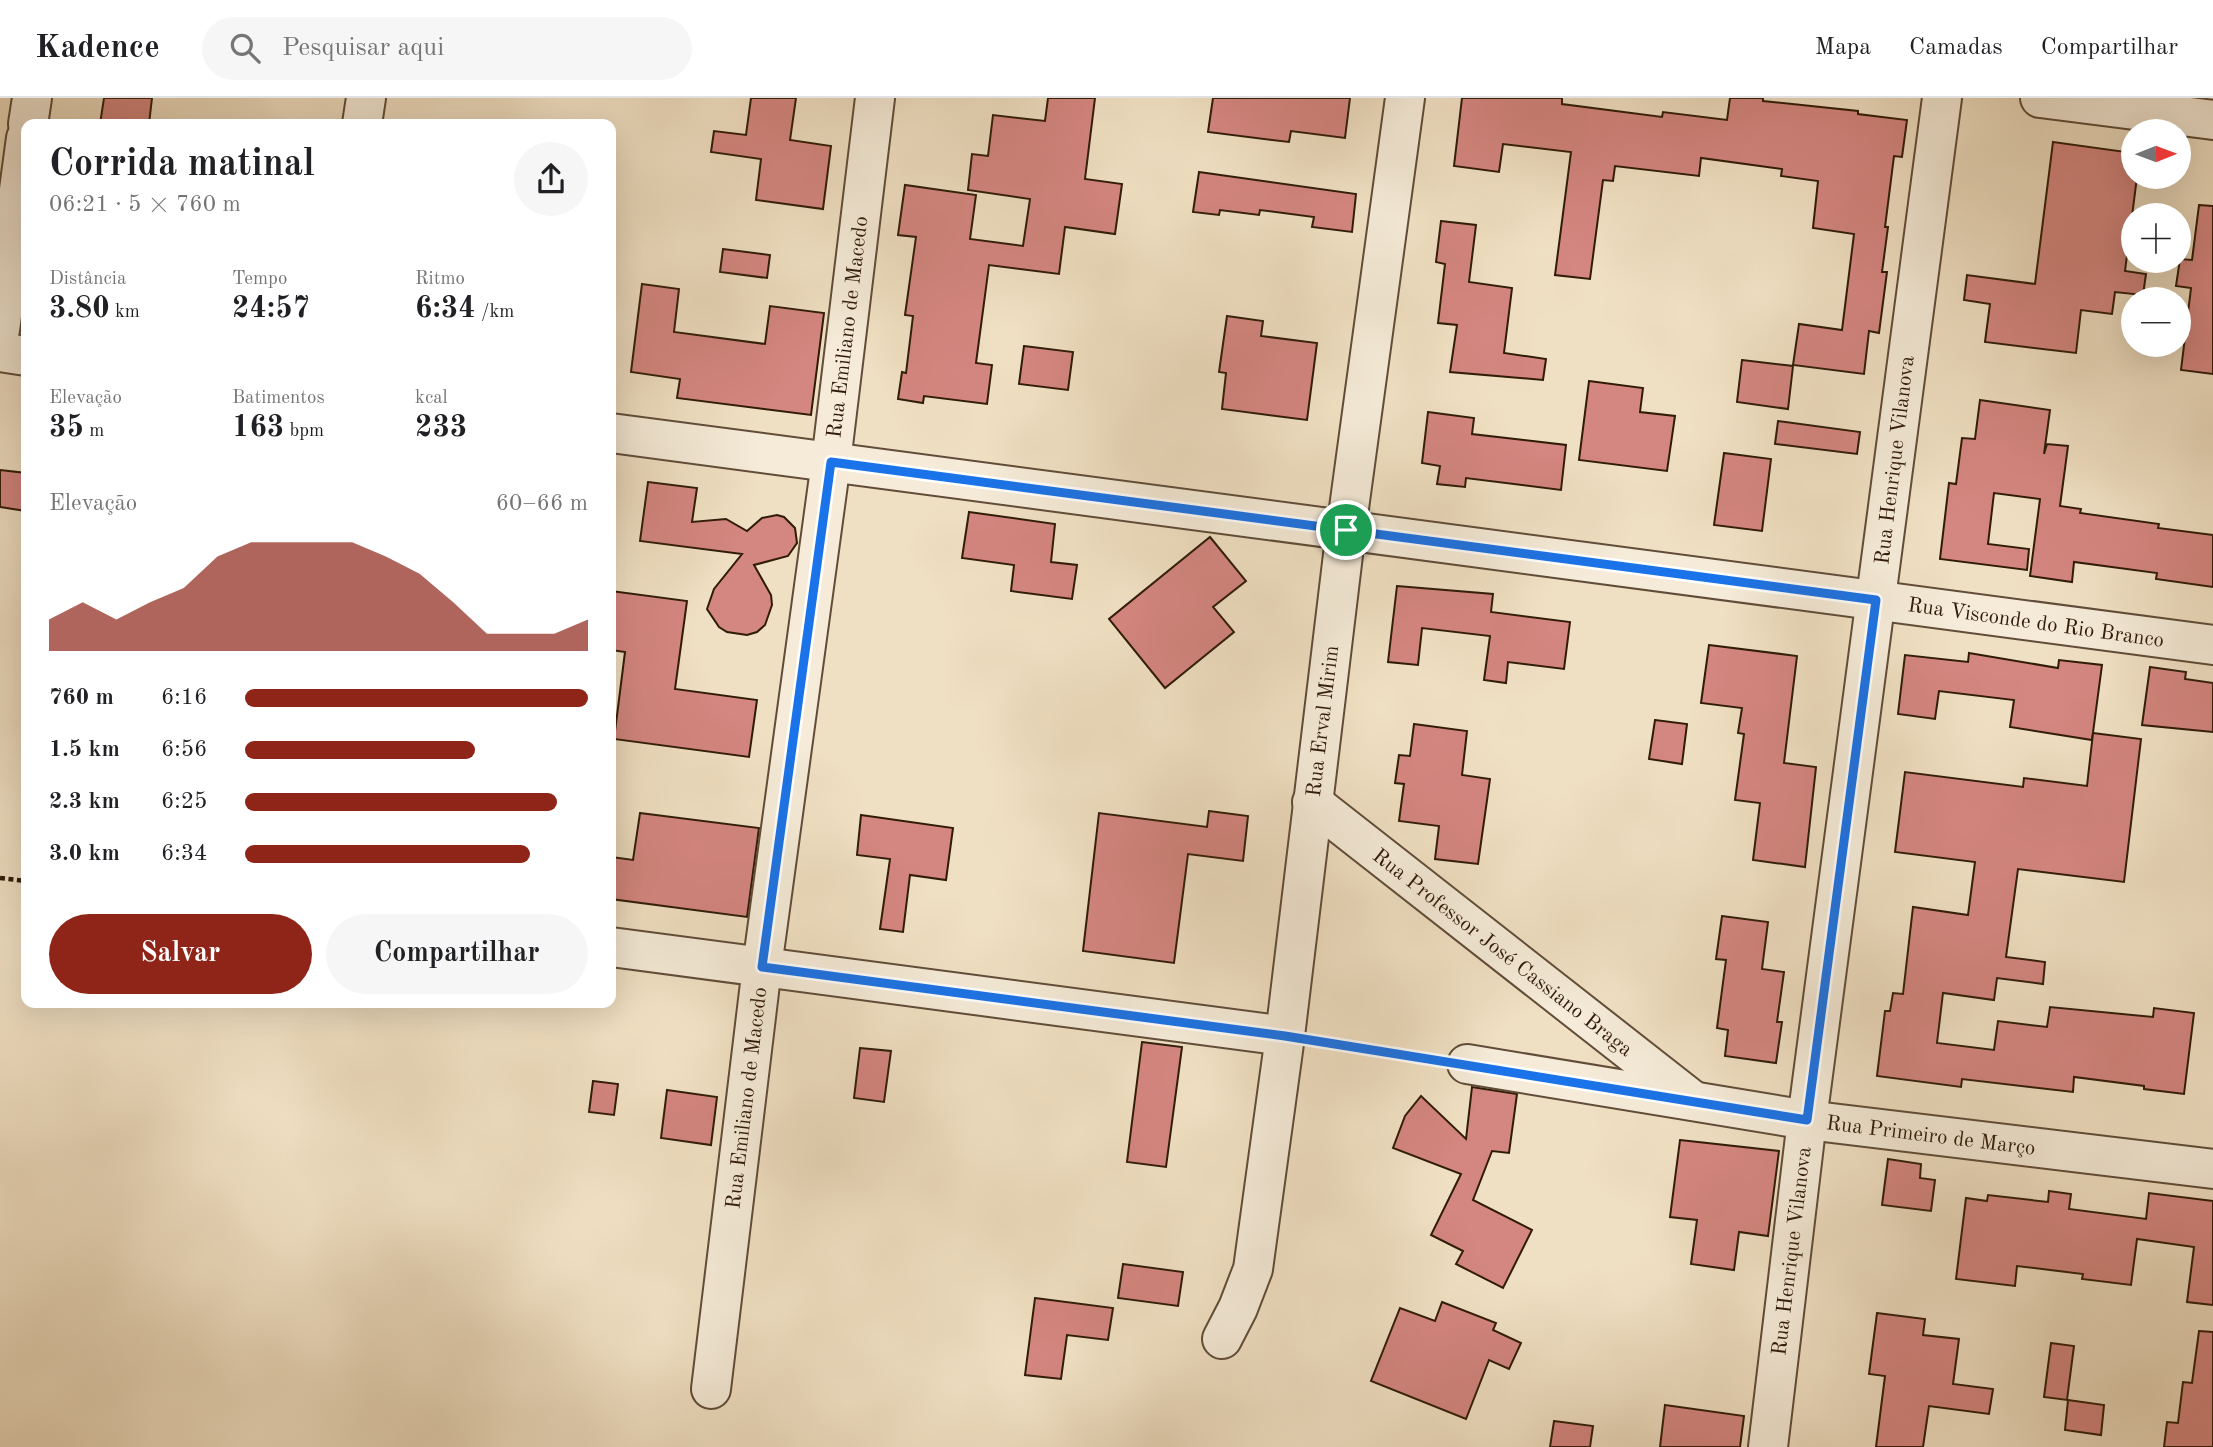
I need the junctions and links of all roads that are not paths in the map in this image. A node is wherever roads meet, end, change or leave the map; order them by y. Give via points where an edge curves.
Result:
1 (32, 98) edge
2 (366, 98) edge
3 (875, 98) edge
4 (1405, 98) edge
5 (1942, 98) edge
6 (2040, 98) edge
7 (29, 119) edge
8 (363, 119) edge
9 (2213, 120) edge
10 (21, 175) edge
11 (0, 330) edge
12 (0, 352) edge
13 (21, 355) edge
14 (616, 434) edge
15 (831, 462) junction
16 (1346, 530) junction
17 (1876, 600) junction
18 (2213, 645) edge
19 (1312, 802) junction
20 (616, 948) edge
21 (762, 967) junction
22 (1285, 1036) junction
23 (1466, 1064) road end
24 (1694, 1101) junction
25 (1807, 1120) junction
26 (2213, 1169) edge
27 (1222, 1339) dead end
28 (711, 1389) dead end
29 (1768, 1447) edge

1 - 7 street
2 - 8 street
3 - 15 street, Rua Emiliano de Macedo
4 - 16 street, Rua Erval Mirim
5 - 17 street, Rua Henrique Vilanova
6 - 9 street
10 - 11 street
12 - 13 street
14 - 15 street, Rua Visconde do Rio Branco
15 - 16 street, Rua Visconde do Rio Branco
15 - 21 street, Rua Emiliano de Macedo
16 - 17 street, Rua Visconde do Rio Branco
16 - 19 street, Rua Erval Mirim
17 - 18 street, Rua Visconde do Rio Branco
17 - 25 street, Rua Henrique Vilanova
19 - 22 street, Rua Erval Mirim
19 - 24 street, Rua Professor José Cassiano Braga
20 - 21 street
21 - 22 street
21 - 28 street, Rua Emiliano de Macedo
22 - 27 street, Rua Erval Mirim via 1252,1269
23 - 24 street, Rua Primeiro de Março
24 - 25 street, Rua Primeiro de Março
25 - 26 street, Rua Primeiro de Março
25 - 29 street, Rua Henrique Vilanova

